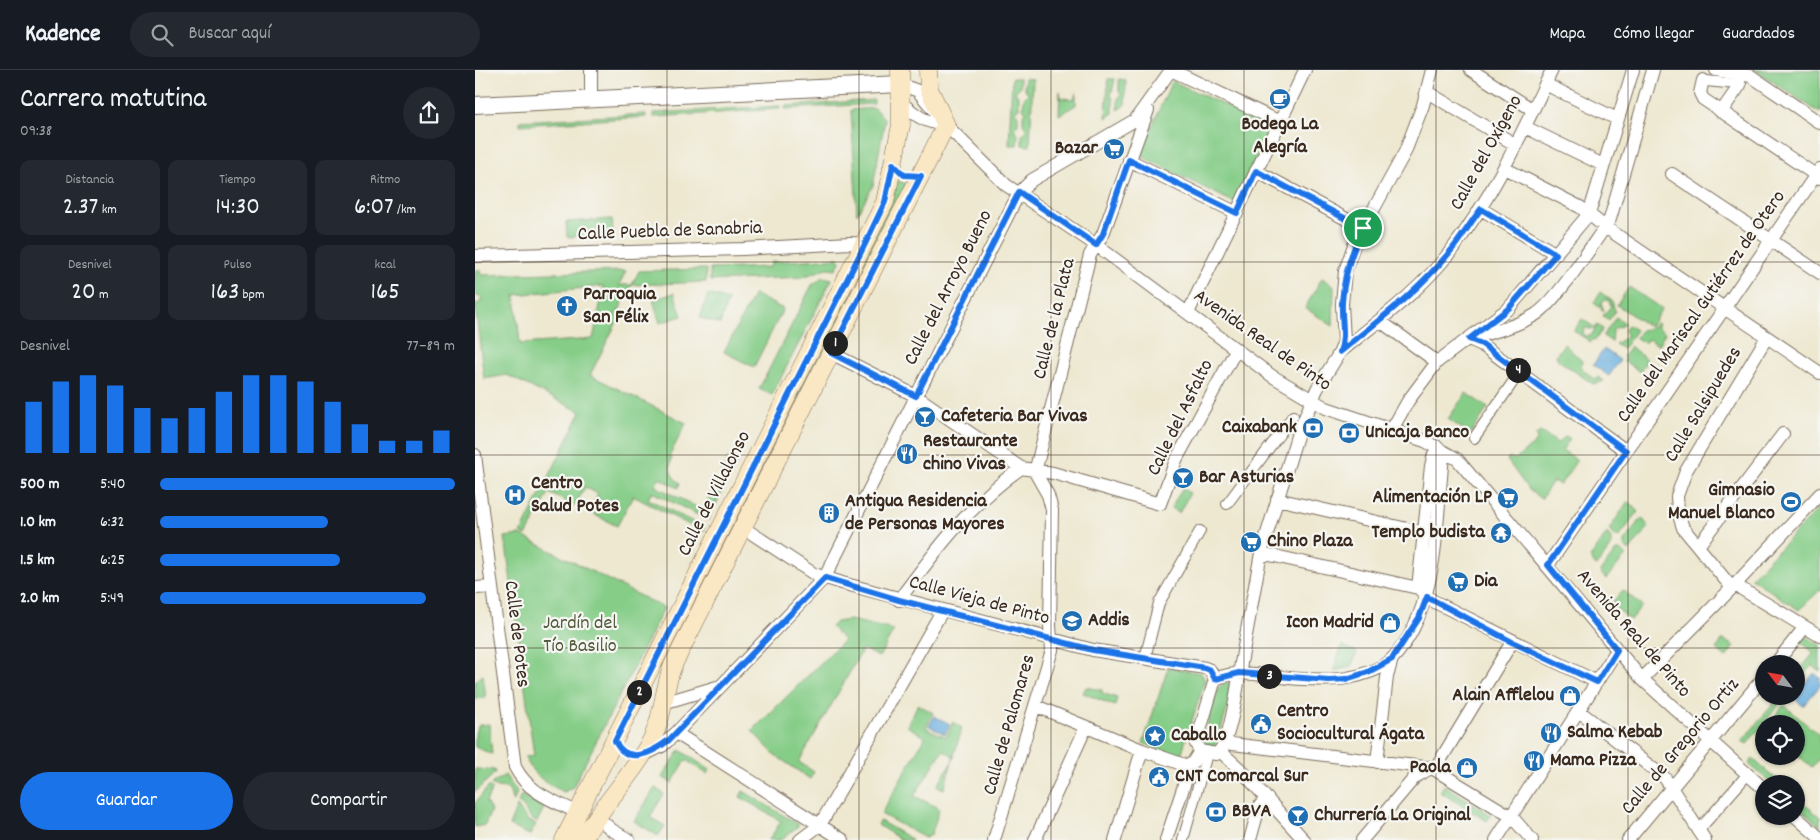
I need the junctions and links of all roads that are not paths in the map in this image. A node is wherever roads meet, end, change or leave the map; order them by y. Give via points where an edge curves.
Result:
1 (591, 70) edge
2 (929, 70) edge
3 (1171, 70) edge
4 (1305, 70) edge
5 (1432, 70) edge
6 (1471, 70) edge
7 (1552, 70) edge
8 (1633, 70) edge
9 (1653, 70) edge
10 (1716, 70) edge
11 (900, 77) edge
12 (1704, 81) joint
13 (1545, 84) junction
14 (1739, 84) joint
15 (1427, 92) junction
16 (1153, 96) junction
17 (591, 99) junction
18 (902, 103) junction
19 (475, 105) edge
20 (1533, 110) junction
21 (1721, 112) junction
22 (1617, 118) junction
23 (1280, 122) junction
24 (1820, 123) edge
25 (945, 125) junction
26 (1525, 127) junction
27 (1516, 145) junction
28 (1129, 160) junction
29 (893, 164) junction
30 (1603, 165) junction
31 (1504, 168) junction
32 (1256, 171) junction
33 (1672, 174) dead end
34 (1819, 174) edge
35 (921, 176) junction
36 (1019, 192) junction
37 (1481, 209) junction
38 (1237, 213) junction
39 (1589, 214) junction
40 (1605, 227) junction
41 (1363, 228) junction
42 (1771, 240) junction
43 (865, 244) junction
44 (1096, 245) junction
45 (1556, 254) junction
46 (475, 256) edge
47 (1820, 273) edge
48 (1517, 300) junction
49 (1725, 308) junction
50 (1188, 313) junction
51 (1529, 318) junction
52 (1380, 321) junction
53 (1767, 337) junction
54 (1470, 338) junction
55 (1236, 350) junction
56 (1340, 352) junction
57 (831, 353) junction
58 (1437, 362) junction
59 (1820, 373) edge
60 (1515, 379) dead end
61 (916, 396) junction
62 (1311, 401) junction
63 (1293, 416) dead end
64 (1391, 431) junction
65 (1783, 434) dead end
66 (1474, 438) dead end
67 (1436, 446) junction
68 (1626, 451) junction
69 (475, 455) edge
70 (1021, 468) junction
71 (1035, 472) junction
72 (1820, 494) edge
73 (1277, 499) junction
74 (1227, 504) dead end
75 (743, 527) junction
76 (1200, 531) dead end
77 (1430, 532) junction
78 (1698, 546) junction
79 (1261, 553) junction
80 (1548, 565) junction
81 (825, 578) junction
82 (1733, 586) junction
83 (492, 587) junction
84 (475, 588) edge
85 (1422, 593) junction
86 (899, 600) junction
87 (942, 611) junction
88 (1805, 627) junction
89 (1820, 636) edge
90 (1053, 640) junction
91 (1512, 642) junction
92 (1617, 650) junction
93 (1782, 655) edge
94 (1145, 658) junction
95 (1392, 659) junction
96 (1239, 673) junction
97 (1215, 679) junction
98 (1642, 679) junction
99 (1597, 682) junction
100 (719, 686) junction
101 (1755, 688) edge
102 (663, 704) junction
103 (1036, 706) junction
104 (631, 707) junction
105 (1579, 711) junction
106 (1086, 728) junction
107 (676, 734) junction
108 (615, 741) junction
109 (1710, 743) junction
110 (1222, 747) junction
111 (1142, 750) junction
112 (1204, 752) junction
113 (642, 756) junction
114 (1377, 762) junction
115 (1190, 767) junction
116 (1432, 768) junction
117 (1747, 775) junction
118 (1755, 782) edge
119 (1672, 787) junction
120 (1268, 799) junction
121 (579, 813) junction
122 (596, 816) junction
123 (1512, 817) junction
124 (819, 825) junction
125 (1805, 825) edge
126 (1701, 835) edge
127 (1820, 838) edge
128 (564, 840) edge
129 (583, 840) edge
130 (629, 840) edge
131 (800, 840) edge
132 (843, 840) edge
133 (994, 840) edge
134 (1035, 840) edge
135 (1115, 840) edge
136 (1166, 840) edge
137 (1183, 840) edge
138 (1250, 840) edge
139 (1304, 840) edge
140 (1362, 840) edge
141 (1496, 840) edge
142 (1532, 840) edge
143 (1628, 840) edge

1 - 17 street
2 - 25 main road via 929,89
3 - 16 street, Calle del Arroyo Bueno
3 - 23 street
4 - 23 street
5 - 15 street
6 - 20 street
7 - 13 street, Calle del Oxígeno
8 - 22 street
9 - 40 street
10 - 24 street via 1751,76
11 - 17 street
11 - 18 main road, Calle de Villalonso
11 - 25 street, Avenida Real de Pinto via 917,91
12 - 14 street
12 - 21 street via 1701,97
13 - 20 street, Calle del Oxígeno
13 - 22 street
14 - 21 street
15 - 27 street
15 - 41 street via 1405,152
16 - 28 street, Calle de la Plata
16 - 36 street, Calle del Arroyo Bueno via 1135,120 1032,180
17 - 19 street
18 - 25 street, Avenida Real de Pinto via 924,120
18 - 29 main road, Calle de Villalonso
20 - 26 street, Calle del Oxígeno
21 - 34 street
22 - 30 street
23 - 32 street
25 - 35 main road, Calle de Villalonso
25 - 36 street, Avenida Real de Pinto via 1006,185
26 - 27 street, Calle del Oxígeno
26 - 30 street
27 - 31 street, Calle del Oxígeno
28 - 38 street
28 - 44 street, Calle de la Plata via 1103,234
29 - 35 main road via 904,175
29 - 43 main road, Calle de Villalonso via 885,202
30 - 39 street
31 - 37 street, Calle del Oxígeno
31 - 39 street
32 - 38 street
32 - 41 street
33 - 42 street
34 - 42 street, Calle del Mariscal Gutiérrez de Otero
35 - 57 main road, Calle de Villalonso
36 - 44 street, Avenida Real de Pinto
36 - 61 street, Calle del Arroyo Bueno
37 - 45 street
37 - 52 street, Calle del Oxígeno via 1449,254
38 - 50 street
39 - 40 street
39 - 45 street
40 - 49 street
40 - 51 street via 1551,300
41 - 56 street via 1345,271 1342,304 1344,341
42 - 47 street
42 - 49 street, Calle del Mariscal Gutiérrez de Otero
43 - 46 street, Calle Puebla de Sanabria
43 - 104 main road, Calle de Villalonso
44 - 50 street, Avenida Real de Pinto
44 - 71 street, Calle de la Plata via 1090,255
45 - 48 street
48 - 51 street via 1518,310
48 - 54 street
49 - 53 street
49 - 68 street, Calle del Mariscal Gutiérrez de Otero
50 - 55 street, Avenida Real de Pinto
51 - 54 street
52 - 56 street, Calle del Oxígeno
52 - 58 street
53 - 59 street
53 - 78 street, Calle Salsipuedes via 1680,483 1678,512 1683,528
54 - 58 street
54 - 68 street
55 - 62 street, Avenida Real de Pinto
55 - 71 street, Calle del Asfalto via 1176,460 1161,504 1053,473
56 - 62 street
57 - 61 street
57 - 75 main road, Calle de Villalonso
58 - 64 street
60 - 66 street
61 - 70 street
61 - 81 street, Calle del Arroyo Bueno
62 - 64 street, Avenida Real de Pinto
62 - 73 street
63 - 74 street
64 - 67 street, Avenida Real de Pinto
65 - 78 street
67 - 77 street via 1431,466
67 - 80 street, Avenida Real de Pinto via 1457,459
68 - 80 street, Calle del Mariscal Gutiérrez de Otero
69 - 83 street, Calle de Potes
70 - 71 street
70 - 86 street via 946,536
71 - 90 street, Calle de Palomares via 1048,494 1052,510 1050,626
72 - 82 street
73 - 77 street
73 - 79 street
75 - 81 street, Calle Vieja de Pinto
75 - 102 main road, Calle de Villalonso via 673,665
76 - 94 street via 1159,603
77 - 85 street
78 - 82 street, Calle Salsipuedes
79 - 85 street
79 - 96 street
80 - 92 street, Avenida Real de Pinto
81 - 86 street, Calle Vieja de Pinto
81 - 100 street, Calle del Arroyo Bueno
82 - 88 street, Calle Salsipuedes
82 - 98 street
83 - 84 street
83 - 121 street, Calle de Potes via 515,767 520,778 533,790
85 - 91 street
85 - 95 street via 1419,618
86 - 87 street, Calle Vieja de Pinto
87 - 90 street, Calle Vieja de Pinto
87 - 124 street
88 - 89 street, Calle Salsipuedes
88 - 93 street
90 - 94 street, Calle Vieja de Pinto
90 - 103 street, Calle de Palomares
91 - 99 street
91 - 116 street via 1438,764
92 - 98 street, Avenida Real de Pinto
92 - 99 street
94 - 97 street, Calle Vieja de Pinto via 1205,668
95 - 96 street via 1346,679
95 - 114 street
96 - 97 street
96 - 110 street
97 - 112 street via 1196,744
98 - 109 street, Avenida Real de Pinto
99 - 105 street
100 - 102 street, Calle del Arroyo Bueno
100 - 107 street, Calle del Arroyo Bueno
101 - 109 street, Calle de Gregorio Ortiz
102 - 104 main road
102 - 113 main road, Calle de Villalonso via 657,728
103 - 106 street
103 - 133 street, Calle de Palomares
104 - 108 main road, Calle de Villalonso
105 - 119 street via 1665,778
105 - 123 street
106 - 111 street
106 - 134 street
107 - 113 street, Calle del Arroyo Bueno
107 - 124 street
108 - 113 main road via 624,753
108 - 121 main road, Calle de Villalonso
109 - 117 street, Avenida Real de Pinto
109 - 119 street, Calle de Gregorio Ortiz
110 - 112 street via 1216,754
110 - 114 street
110 - 120 street
111 - 115 street
111 - 135 street
112 - 115 street
112 - 137 street
113 - 122 main road, Calle de Villalonso
114 - 116 street
115 - 136 street
116 - 123 street
116 - 140 street via 1415,777
117 - 118 street, Avenida Real de Pinto
117 - 126 street
119 - 126 street
119 - 143 street, Calle de Gregorio Ortiz
120 - 138 street via 1259,807
120 - 139 street
121 - 128 main road, Calle de Villalonso
122 - 129 main road, Calle de Villalonso
122 - 130 street
123 - 141 street
123 - 142 street
124 - 131 street
124 - 132 street
125 - 127 street

